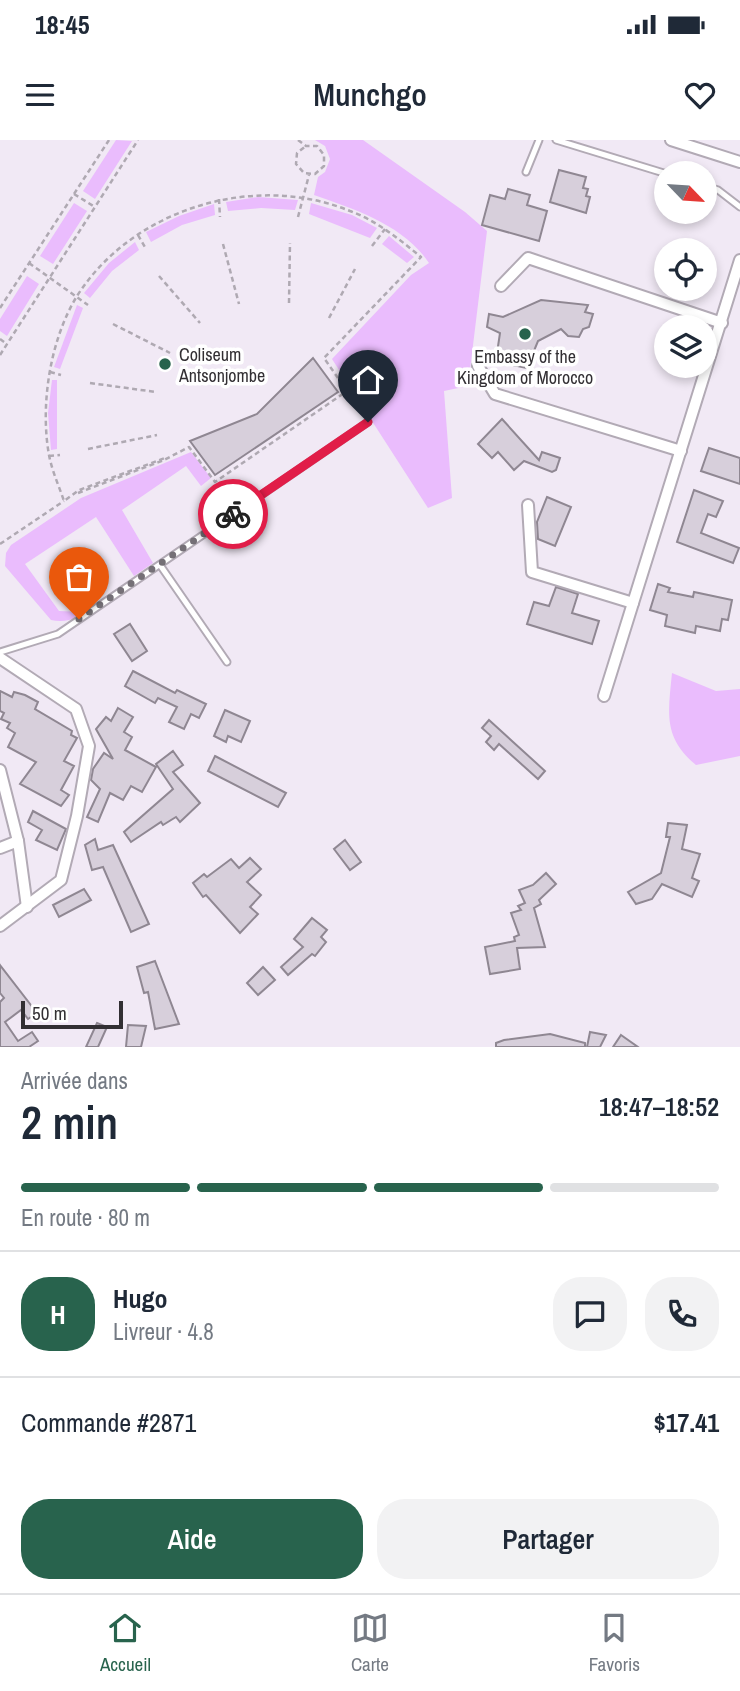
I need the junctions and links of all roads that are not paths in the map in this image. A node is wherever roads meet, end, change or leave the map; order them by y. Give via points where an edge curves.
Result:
1 (539, 140) edge
2 (556, 140) edge
3 (671, 140) edge
4 (696, 143) edge
5 (740, 162) edge
6 (654, 170) edge
7 (526, 172) dead end
8 (718, 190) edge
9 (740, 207) edge
10 (740, 260) edge
11 (501, 286) dead end
12 (722, 323) junction
13 (478, 366) dead end
14 (368, 422) dead end
15 (681, 451) junction
16 (528, 505) dead end
17 (160, 565) junction
18 (634, 603) junction
19 (0, 652) edge
20 (0, 658) edge
21 (227, 662) dead end
22 (604, 696) dead end
23 (0, 770) edge
24 (18, 841) junction
25 (0, 848) edge
26 (27, 907) junction
27 (0, 926) edge

1 - 7 lane
2 - 6 lane
3 - 4 street
4 - 5 street
8 - 9 lane
10 - 12 street
11 - 12 street via 528,258
12 - 15 street
13 - 15 street via 495,394
14 - 17 lane
15 - 18 street
16 - 18 street via 532,572
17 - 19 lane via 58,634
17 - 21 lane
18 - 22 street
20 - 26 street via 76,709 89,746 61,880
23 - 24 street
24 - 25 street
24 - 26 street
26 - 27 street

